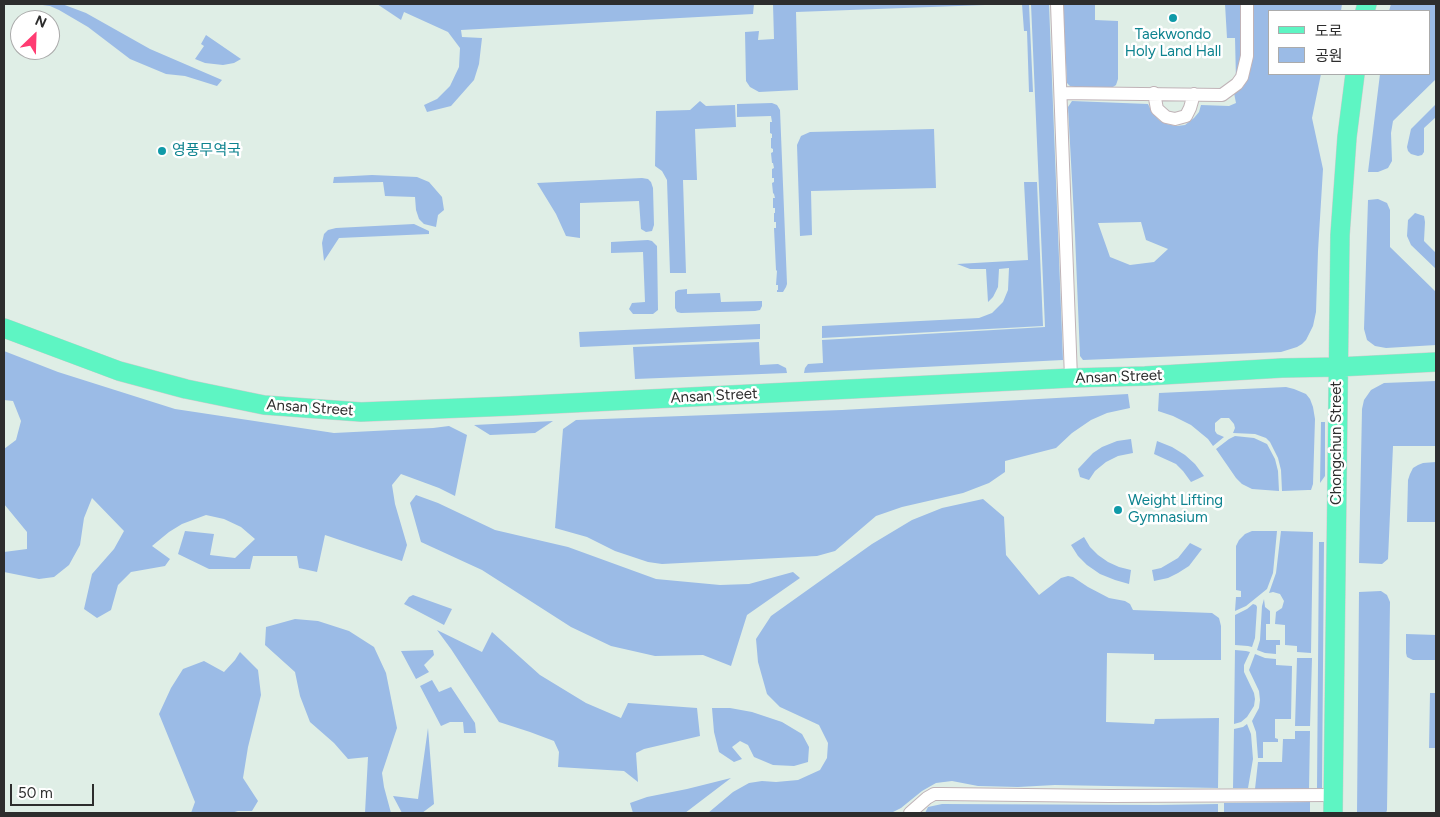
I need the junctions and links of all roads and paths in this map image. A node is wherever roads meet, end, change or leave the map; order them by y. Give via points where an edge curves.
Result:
1 (1057, 4) edge
2 (1247, 4) edge
3 (1355, 75) edge
4 (1061, 93) junction
5 (1154, 93) junction
6 (1194, 94) junction
7 (4, 328) edge
8 (1436, 362) edge
9 (1338, 367) junction
10 (1071, 378) junction
11 (1333, 804) edge
12 (910, 813) edge

1 - 4 street
2 - 6 street via 1247,56 1242,77 1222,95
3 - 9 main road, Chongchun Street via 1340,235
4 - 5 street
4 - 10 street
5 - 6 street
5 - 6 street via 1157,109 1166,117 1175,119 1186,116
7 - 10 main road, Ansan Street via 119,371 186,389 264,405 361,412
8 - 9 main road, Ansan Street
9 - 10 main road, Ansan Street
9 - 11 main road, Chongchun Street
11 - 12 street via 934,794

